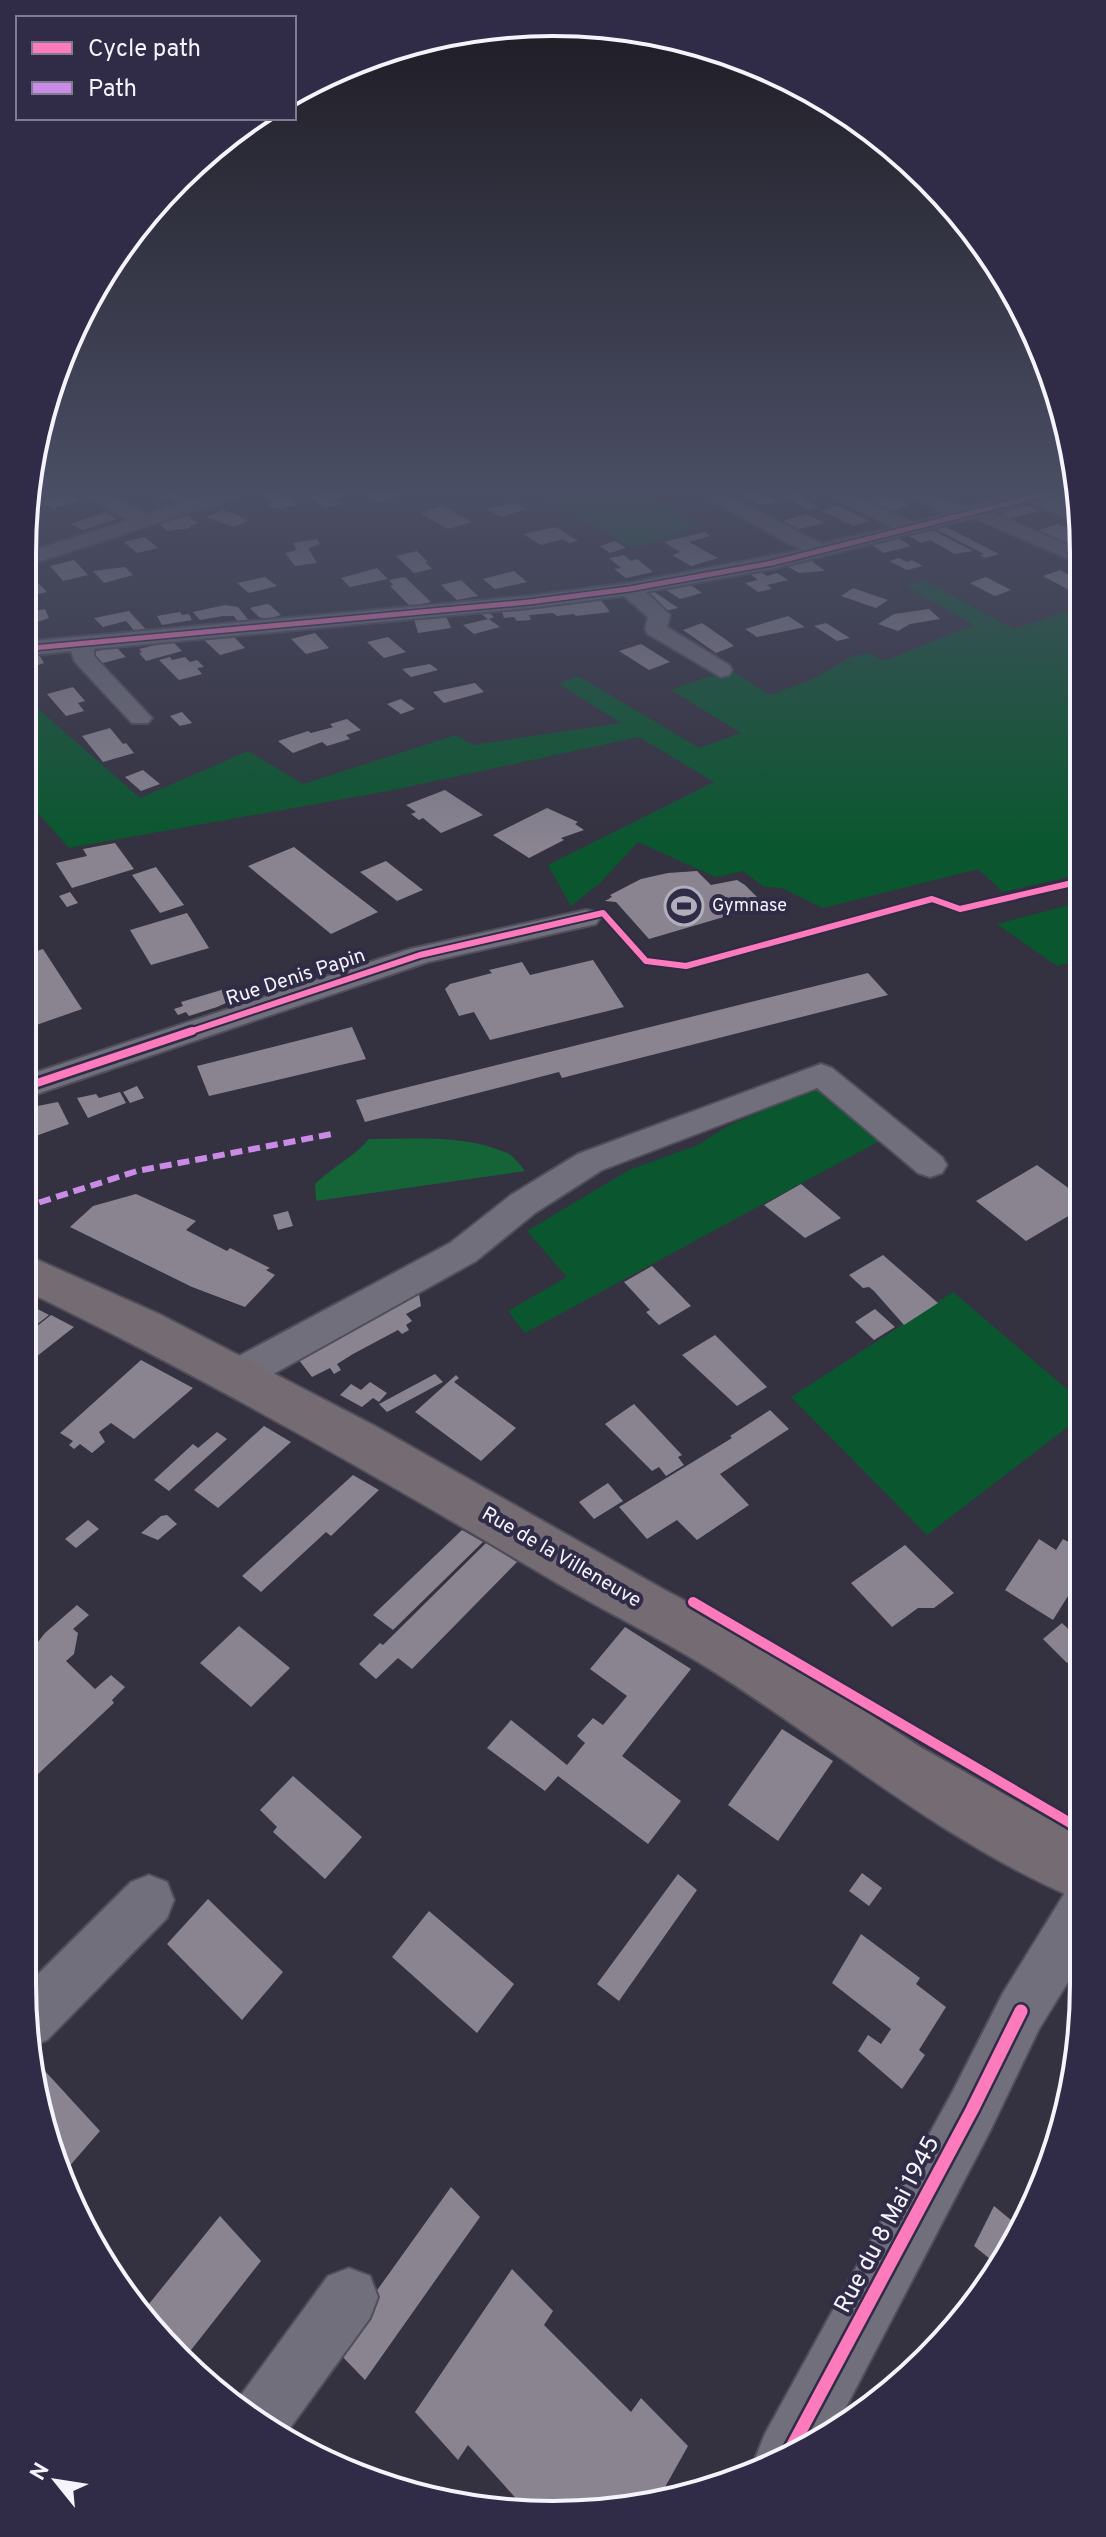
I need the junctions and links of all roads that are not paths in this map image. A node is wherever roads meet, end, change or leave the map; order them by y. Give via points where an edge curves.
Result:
1 (437, 610) edge
2 (654, 610) edge
3 (82, 643) junction
4 (36, 648) edge
5 (721, 670) dead end
6 (140, 718) dead end
7 (586, 918) dead end
8 (36, 1083) edge
9 (930, 1165) dead end
10 (36, 1277) edge
11 (236, 1376) junction
12 (1070, 1865) edge
13 (149, 1900) dead end
14 (1070, 1932) edge
15 (37, 2012) edge
16 (349, 2297) dead end
17 (264, 2413) edge
18 (795, 2441) edge

1 - 3 street
2 - 5 street via 659,615 656,629
3 - 4 street
3 - 6 street via 83,657
7 - 8 street, Rue Denis Papin via 420,955
9 - 11 street via 821,1075 590,1162 523,1204 463,1252
10 - 11 main road, Rue de la Villeneuve
11 - 12 main road, Rue de la Villeneuve via 679,1621 923,1780
13 - 15 street
14 - 18 street, Rue du 8 Mai 1945 via 1021,2011
16 - 17 street

